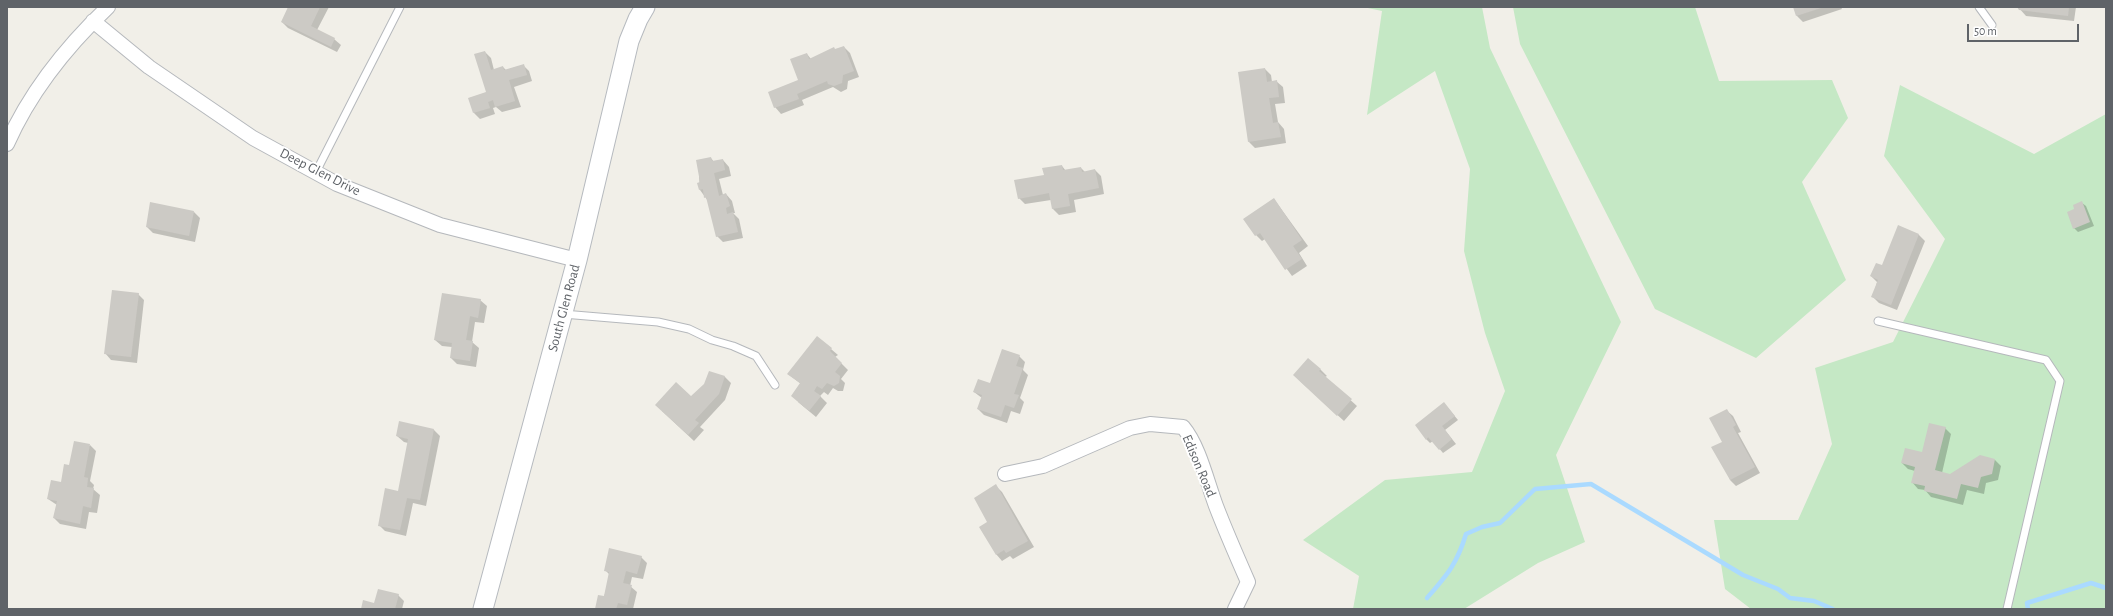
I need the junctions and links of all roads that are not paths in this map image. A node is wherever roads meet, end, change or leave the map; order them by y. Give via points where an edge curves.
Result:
1 (108, 7) edge
2 (400, 7) edge
3 (645, 7) edge
4 (1979, 7) edge
5 (93, 21) junction
6 (1992, 25) dead end
7 (7, 144) edge
8 (316, 172) junction
9 (577, 260) junction
10 (562, 314) junction
11 (1878, 321) dead end
12 (775, 385) dead end
13 (1005, 474) dead end
14 (483, 609) edge
15 (1235, 609) edge
16 (2007, 609) edge

1 - 5 street
2 - 8 lane
3 - 9 main road, South Glen Road via 629,41
4 - 6 lane
5 - 7 street via 52,68 16,123
5 - 8 street, Deep Glen Drive via 149,67 253,138
8 - 9 street, Deep Glen Drive via 337,184 440,225
9 - 10 main road, South Glen Road
10 - 12 lane via 658,322 688,329 756,356
10 - 14 main road, South Glen Road
11 - 16 lane via 2046,360 2060,381
13 - 15 street, Edison Road via 1043,466 1130,428 1150,424 1183,427 1200,461 1226,532 1248,582

